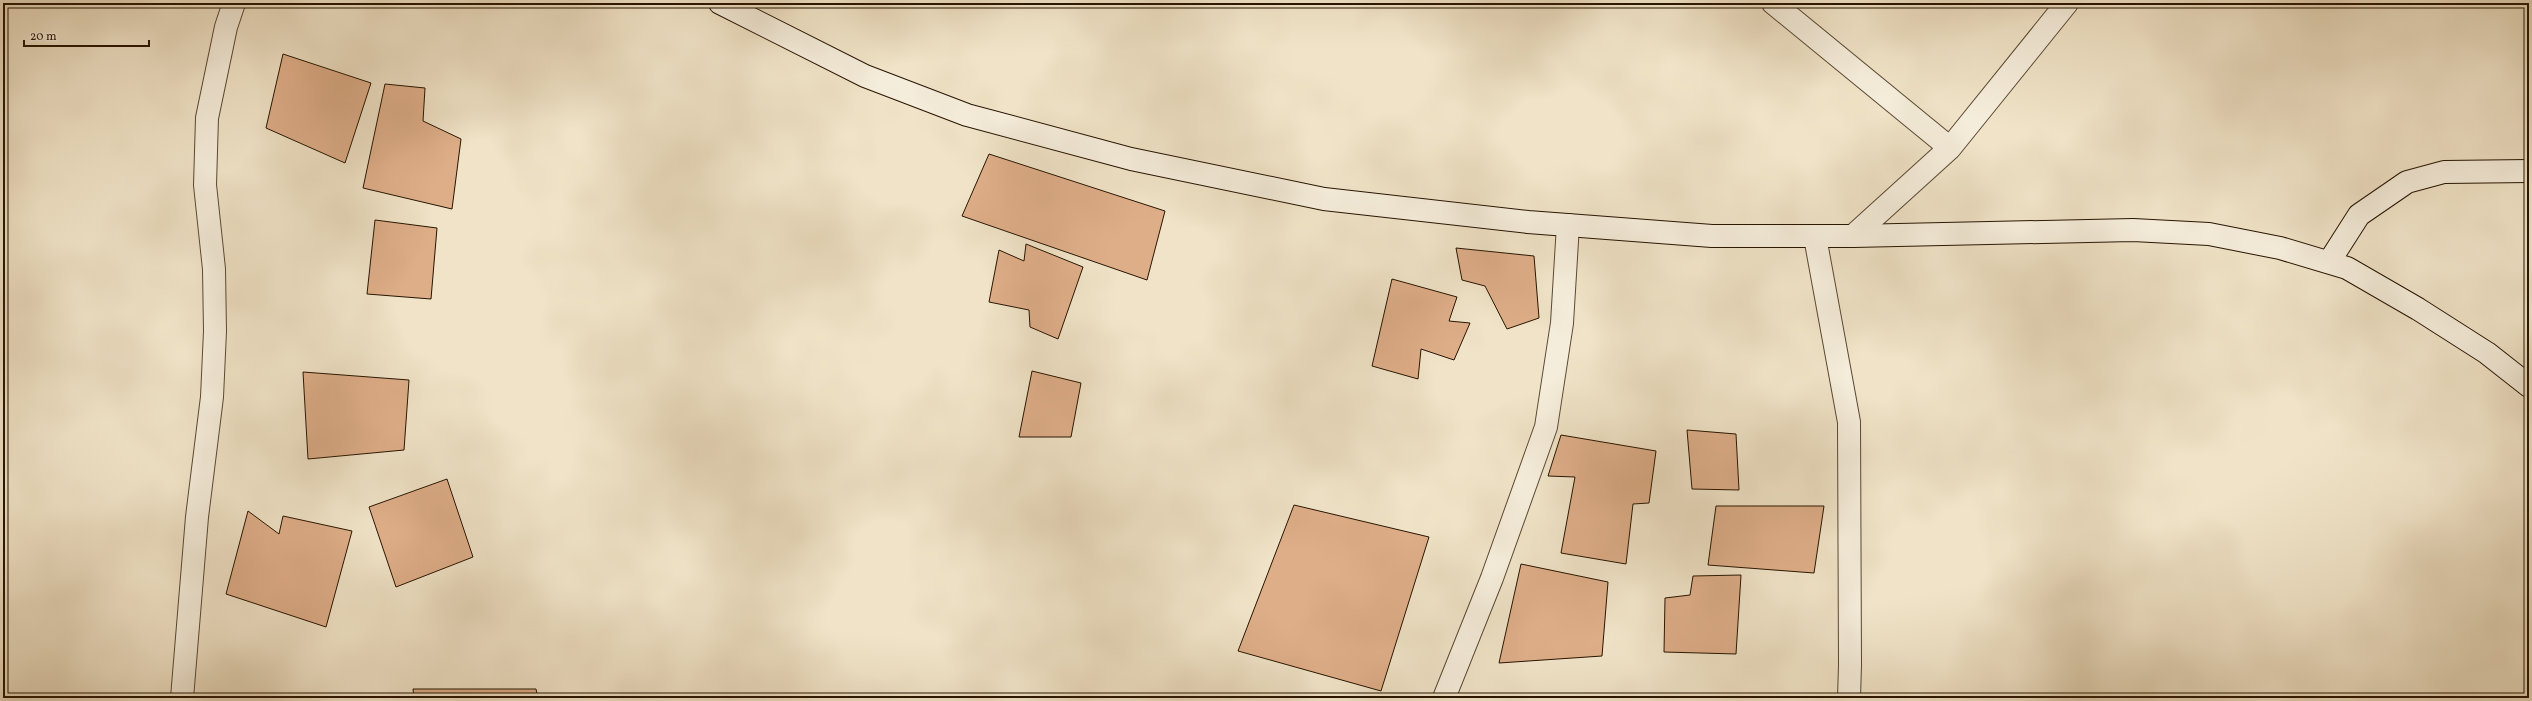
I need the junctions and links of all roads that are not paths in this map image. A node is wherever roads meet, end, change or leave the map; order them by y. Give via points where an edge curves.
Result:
1 (234, 3) edge
2 (720, 3) edge
3 (1773, 3) edge
4 (2067, 3) edge
5 (1950, 148) junction
6 (2529, 171) edge
7 (1568, 225) junction
8 (1853, 236) junction
9 (1815, 237) junction
10 (2329, 262) junction
11 (2529, 386) edge
12 (182, 698) edge
13 (1444, 698) edge
14 (1848, 698) edge

1 - 12 street via 226,27 206,118 205,185 214,269 212,398 197,517
2 - 7 street via 865,76 967,115 1131,159 1324,199
3 - 5 street
4 - 5 street
5 - 8 street
6 - 10 street via 2444,172 2407,182 2359,214
7 - 9 street via 1712,236
7 - 13 street via 1562,323 1546,427 1492,578
8 - 9 street
8 - 10 street via 2133,230 2209,234 2280,248
9 - 14 street via 1849,422
10 - 11 street via 2347,268 2418,309 2487,353

